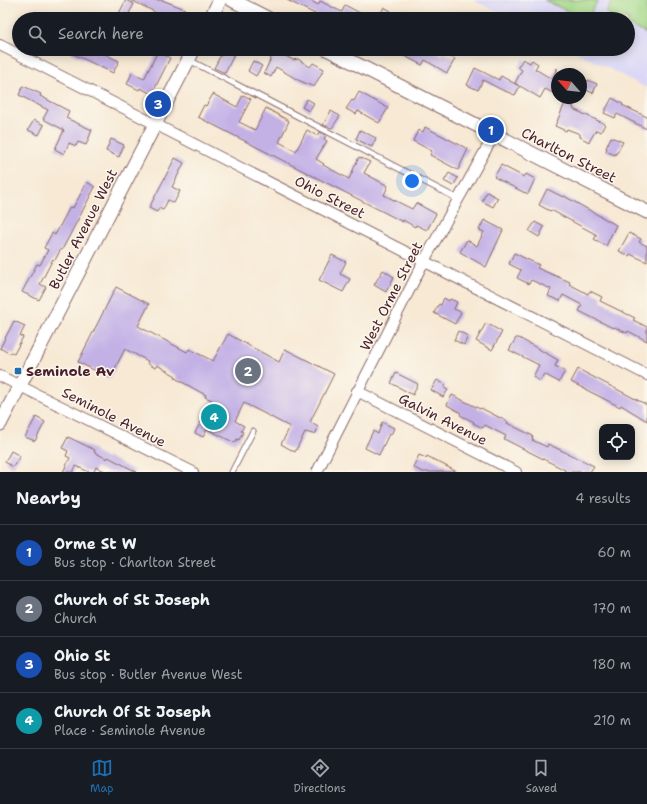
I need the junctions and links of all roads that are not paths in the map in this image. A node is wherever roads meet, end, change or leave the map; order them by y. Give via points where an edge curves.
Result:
1 (220, 0) edge
2 (232, 0) edge
3 (214, 12) edge
4 (255, 12) edge
5 (0, 45) edge
6 (12, 51) edge
7 (22, 56) edge
8 (191, 56) edge
9 (194, 56) edge
10 (341, 56) edge
11 (155, 124) junction
12 (494, 135) junction
13 (458, 199) junction
14 (647, 212) edge
15 (424, 261) junction
16 (647, 375) edge
17 (0, 376) edge
18 (20, 385) junction
19 (357, 391) junction
20 (0, 424) edge
21 (253, 431) dead end
22 (193, 472) edge
23 (232, 472) edge
24 (317, 472) edge
25 (516, 472) edge

1 - 3 street
2 - 4 street
5 - 6 street, Ohio Street
7 - 11 street, Ohio Street
8 - 11 street, Butler Avenue West
9 - 13 lane
10 - 12 street, Charlton Street
11 - 15 street, Ohio Street
11 - 18 street, Butler Avenue West
12 - 13 street, West Orme Street
12 - 14 street, Charlton Street
13 - 15 street, West Orme Street
15 - 16 street, Ohio Street
15 - 19 street, West Orme Street
17 - 18 street, Seminole Avenue
18 - 20 street, Butler Avenue West
18 - 22 street, Seminole Avenue
19 - 24 street, West Orme Street
19 - 25 street, Galvin Avenue
21 - 23 lane

